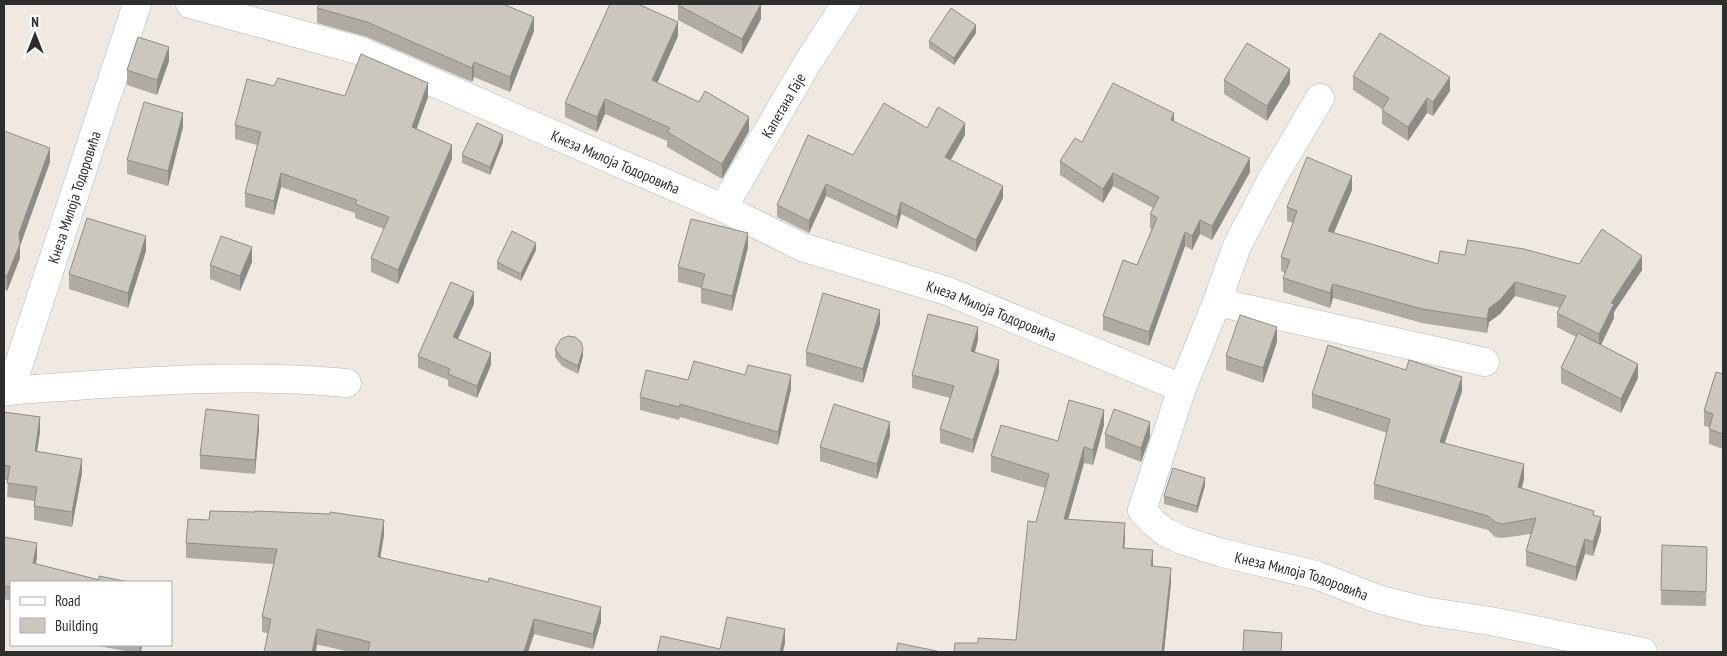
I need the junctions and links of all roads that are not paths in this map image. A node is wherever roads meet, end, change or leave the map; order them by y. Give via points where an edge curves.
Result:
1 (137, 4) edge
2 (190, 4) edge
3 (846, 4) edge
4 (1320, 98) dead end
5 (722, 208) junction
6 (1217, 302) junction
7 (1485, 362) dead end
8 (347, 383) dead end
9 (1182, 388) junction
10 (7, 391) edge
11 (1642, 652) edge

1 - 10 street, Кнеза Милоја Тодоровића
2 - 5 street, Кнеза Милоја Тодоровића via 361,51
3 - 5 street, Капетана Гаје
4 - 6 street via 1253,213
5 - 9 street, Кнеза Милоја Тодоровића via 802,247 947,291
6 - 7 street
6 - 9 street
8 - 10 street, Кнеза Милоја Тодоровића via 197,379
9 - 11 street, Кнеза Милоја Тодоровића via 1142,510 1165,532 1222,553 1316,575 1378,599 1425,611

